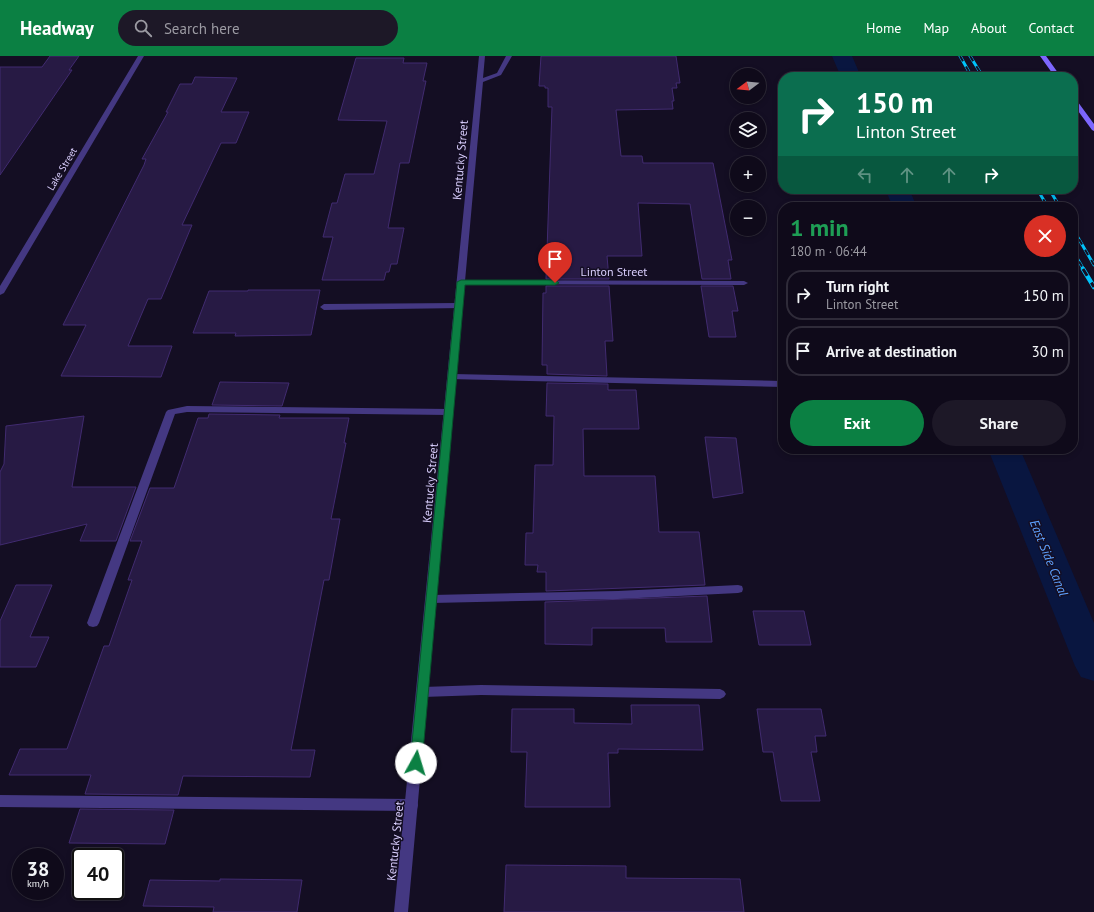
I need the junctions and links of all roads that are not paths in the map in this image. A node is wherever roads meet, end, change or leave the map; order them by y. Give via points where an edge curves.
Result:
1 (141, 56) edge
2 (482, 56) edge
3 (509, 56) edge
4 (1043, 56) edge
5 (1054, 72) edge
6 (480, 81) junction
7 (1078, 106) edge
8 (1094, 129) edge
9 (4, 279) edge
10 (461, 282) junction
11 (744, 283) dead end
12 (0, 293) edge
13 (459, 306) junction
14 (324, 307) dead end
15 (453, 377) junction
16 (778, 384) edge
17 (449, 412) junction
18 (738, 589) dead end
19 (432, 599) junction
20 (93, 623) dead end
21 (423, 692) junction
22 (720, 694) dead end
23 (0, 801) edge
24 (412, 805) junction
25 (401, 912) edge

1 - 9 street, Lake Street
2 - 6 street, Kentucky Street
3 - 6 street via 499,74
4 - 5 main road
6 - 10 street, Kentucky Street
7 - 8 main road
9 - 12 street, Lake Street
10 - 11 street, Linton Street
10 - 13 street, Kentucky Street
13 - 14 street
13 - 15 street, Kentucky Street
15 - 16 street
15 - 17 street, Kentucky Street
17 - 19 street, Kentucky Street
17 - 20 street via 195,409 171,412
18 - 19 street via 618,595
19 - 21 street, Kentucky Street
21 - 22 street via 481,690
21 - 24 street, Kentucky Street
23 - 24 street
24 - 25 street, Kentucky Street

